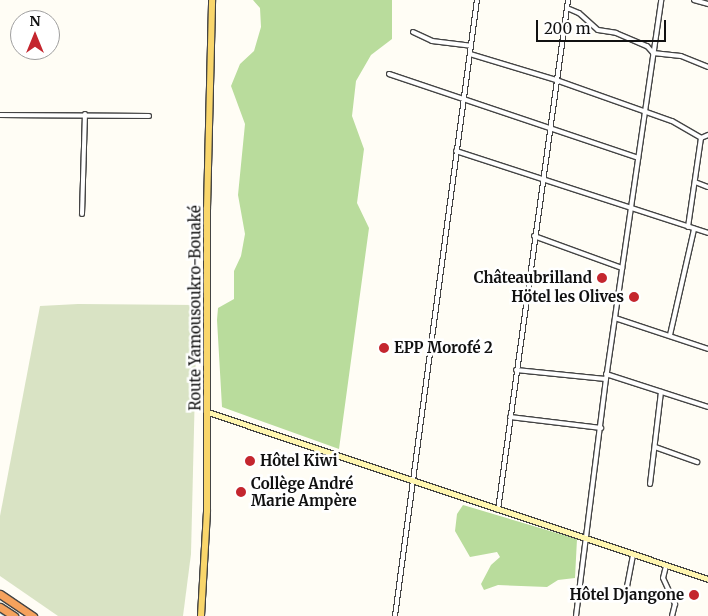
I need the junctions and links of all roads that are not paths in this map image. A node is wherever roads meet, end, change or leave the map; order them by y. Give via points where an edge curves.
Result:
1 (212, 0) edge
2 (477, 0) edge
3 (568, 0) edge
4 (661, 0) edge
5 (694, 0) edge
6 (708, 4) edge
7 (567, 8) junction
8 (413, 32) dead end
9 (472, 46) junction
10 (653, 53) junction
11 (470, 54) junction
12 (708, 68) edge
13 (389, 74) dead end
14 (556, 80) junction
15 (463, 99) junction
16 (644, 112) junction
17 (85, 114) junction
18 (0, 115) edge
19 (149, 116) dead end
20 (549, 128) junction
21 (708, 135) edge
22 (701, 138) junction
23 (456, 151) junction
24 (638, 158) junction
25 (542, 180) junction
26 (695, 182) junction
27 (708, 187) edge
28 (630, 209) junction
29 (82, 214) dead end
30 (688, 227) junction
31 (694, 229) junction
32 (708, 233) edge
33 (534, 236) junction
34 (622, 268) junction
35 (615, 318) junction
36 (670, 335) junction
37 (708, 349) edge
38 (516, 370) junction
39 (606, 377) junction
40 (661, 392) junction
41 (708, 407) edge
42 (208, 412) junction
43 (510, 417) junction
44 (601, 428) junction
45 (655, 447) junction
46 (697, 462) dead end
47 (412, 481) junction
48 (650, 484) dead end
49 (498, 510) junction
50 (586, 539) junction
51 (633, 555) junction
52 (666, 566) junction
53 (708, 579) edge
54 (0, 594) edge
55 (626, 597) dead end
56 (0, 607) edge
57 (14, 616) edge
58 (33, 616) edge
59 (201, 616) edge
60 (395, 616) edge
61 (576, 616) edge
62 (672, 616) edge

1 - 42 main road, Route Yamousoukro-Bouaké via 207,210
2 - 9 street
3 - 7 street
4 - 10 street
5 - 6 street
7 - 10 street via 579,13 598,30 616,33 647,46
7 - 14 street
8 - 9 street via 432,40
9 - 11 street
10 - 12 street via 681,56
10 - 16 street
11 - 14 street
11 - 15 street
13 - 15 street
14 - 16 street
14 - 20 street
15 - 20 street
15 - 23 street
16 - 22 street via 672,121
16 - 24 street
17 - 18 street
17 - 19 street
17 - 29 street
20 - 24 street
20 - 25 street
21 - 22 street
22 - 26 street
23 - 25 street
23 - 47 street
24 - 28 street
25 - 28 street
25 - 33 street
26 - 27 street
26 - 30 street
28 - 30 street
28 - 34 street
30 - 31 street
31 - 32 street
31 - 36 street
33 - 34 street
33 - 38 street
34 - 35 street
35 - 36 street
35 - 39 street
36 - 37 street
38 - 39 street
38 - 43 street
39 - 40 street
39 - 44 street
40 - 41 street
40 - 45 street
42 - 47 street
42 - 59 main road, Route Yamousoukro-Bouaké
43 - 44 street
43 - 49 street
44 - 50 street
45 - 46 street
45 - 48 street
47 - 49 street
47 - 60 street
49 - 50 street
50 - 51 street
50 - 61 street
51 - 52 street
51 - 55 street
52 - 53 street
52 - 62 street via 663,578 675,604
54 - 58 highway
56 - 57 highway

